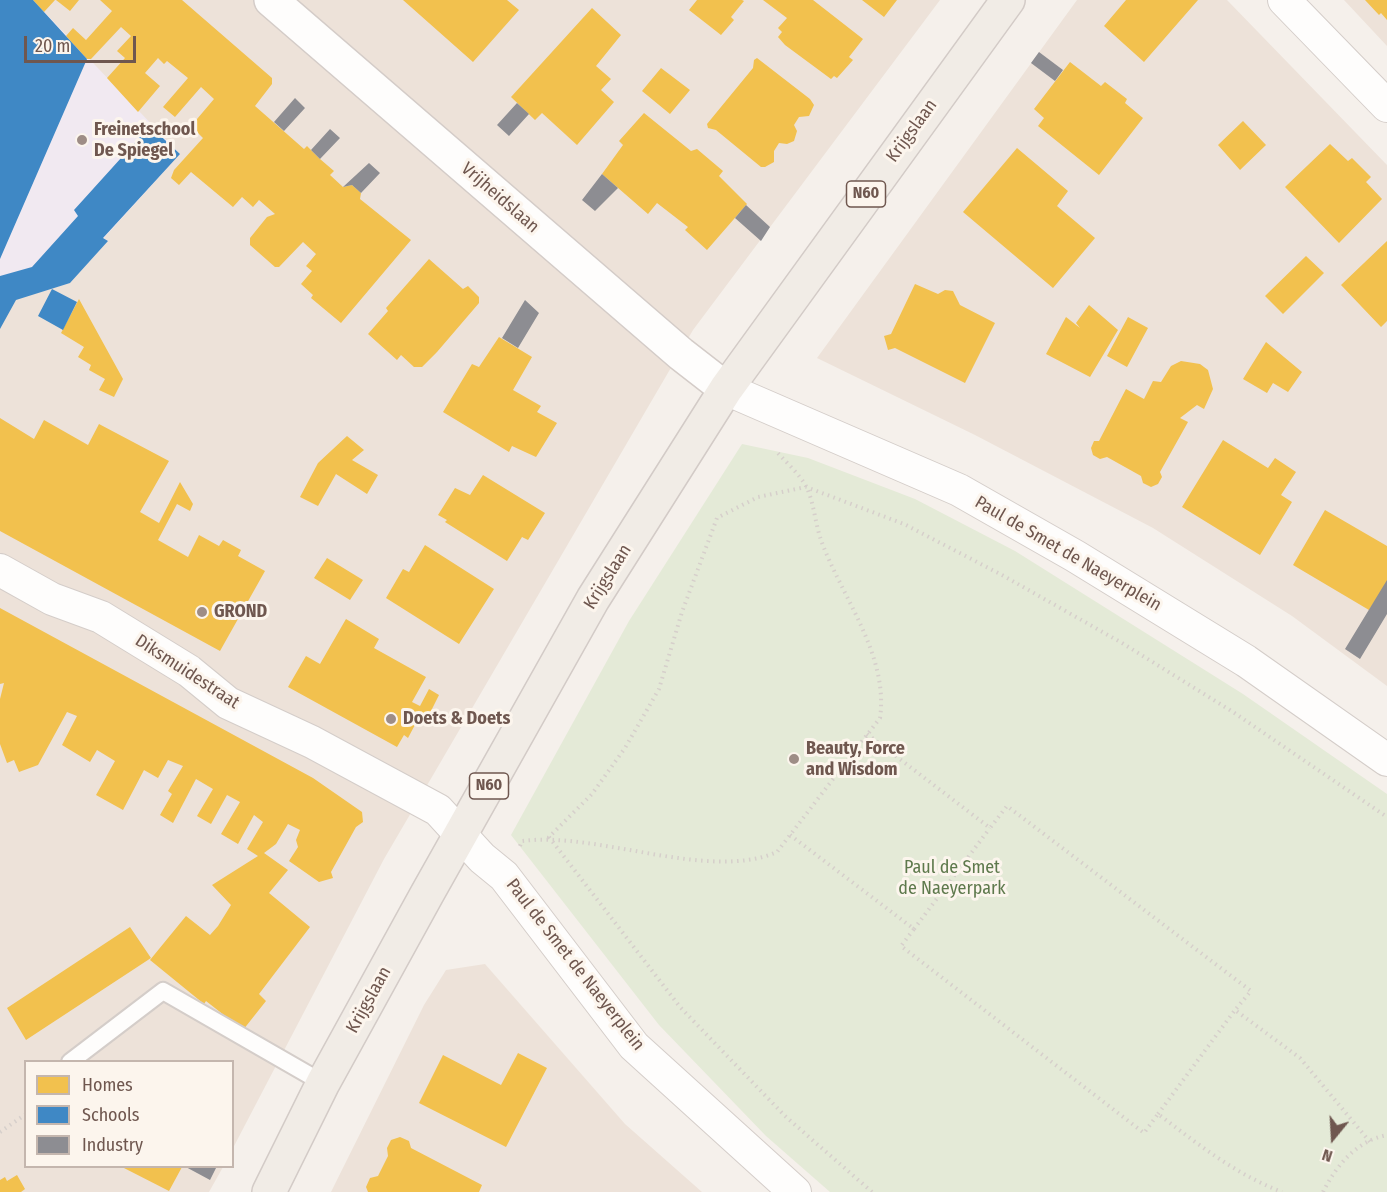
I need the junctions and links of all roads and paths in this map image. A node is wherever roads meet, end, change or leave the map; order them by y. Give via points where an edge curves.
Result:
1 (1008, 0) edge
2 (1284, 0) edge
3 (276, 1) edge
4 (1387, 106) edge
5 (726, 389) junction
6 (777, 412) junction
7 (806, 487) junction
8 (0, 570) edge
9 (867, 734) junction
10 (1387, 760) edge
11 (1387, 817) edge
12 (990, 828) junction
13 (462, 834) junction
14 (790, 835) junction
15 (549, 837) junction
16 (504, 876) junction
17 (914, 929) junction
18 (1235, 1010) junction
19 (73, 1060) edge
20 (323, 1083) junction
21 (1158, 1114) junction
22 (24, 1115) edge
23 (0, 1132) edge
24 (1387, 1135) edge
25 (1370, 1142) junction
26 (268, 1192) edge
27 (795, 1192) edge
28 (872, 1192) edge
29 (1282, 1192) edge
30 (1323, 1192) edge

1 - 5 main road, Krijgslaan / N60
2 - 4 street
3 - 5 street, Vrijheidslaan
5 - 6 street, Paul de Smet de Naeyerplein
5 - 13 main road, Krijgslaan / N60 via 593,599
6 - 7 path via 763,435
6 - 10 street, Paul de Smet de Naeyerplein via 959,490 1065,550 1246,661
7 - 9 path via 822,541 874,664 882,702 880,717
7 - 11 path via 904,524 1122,643 1233,712
7 - 15 path via 758,497 717,518 659,689 592,794
8 - 13 street, Diksmuidestraat via 52,599 100,617 189,671 228,703 312,742 428,805
9 - 12 path
9 - 14 path
12 - 17 path
12 - 18 path via 1007,806 1251,991
13 - 16 street, Paul de Smet de Naeyerplein
13 - 20 main road, Krijgslaan / N60
14 - 15 path via 777,852 762,859 723,861
14 - 17 path
15 - 16 path via 522,841
15 - 28 path via 680,1006 785,1116
16 - 27 street, Paul de Smet de Naeyerplein via 634,1046
17 - 21 path via 901,946 1125,1119 1144,1133
18 - 21 path
18 - 25 path via 1300,1058
19 - 20 lane via 163,991
20 - 26 main road, Krijgslaan / N60
21 - 29 path via 1220,1161
22 - 23 path
24 - 25 path
25 - 30 path via 1356,1148 1335,1169

